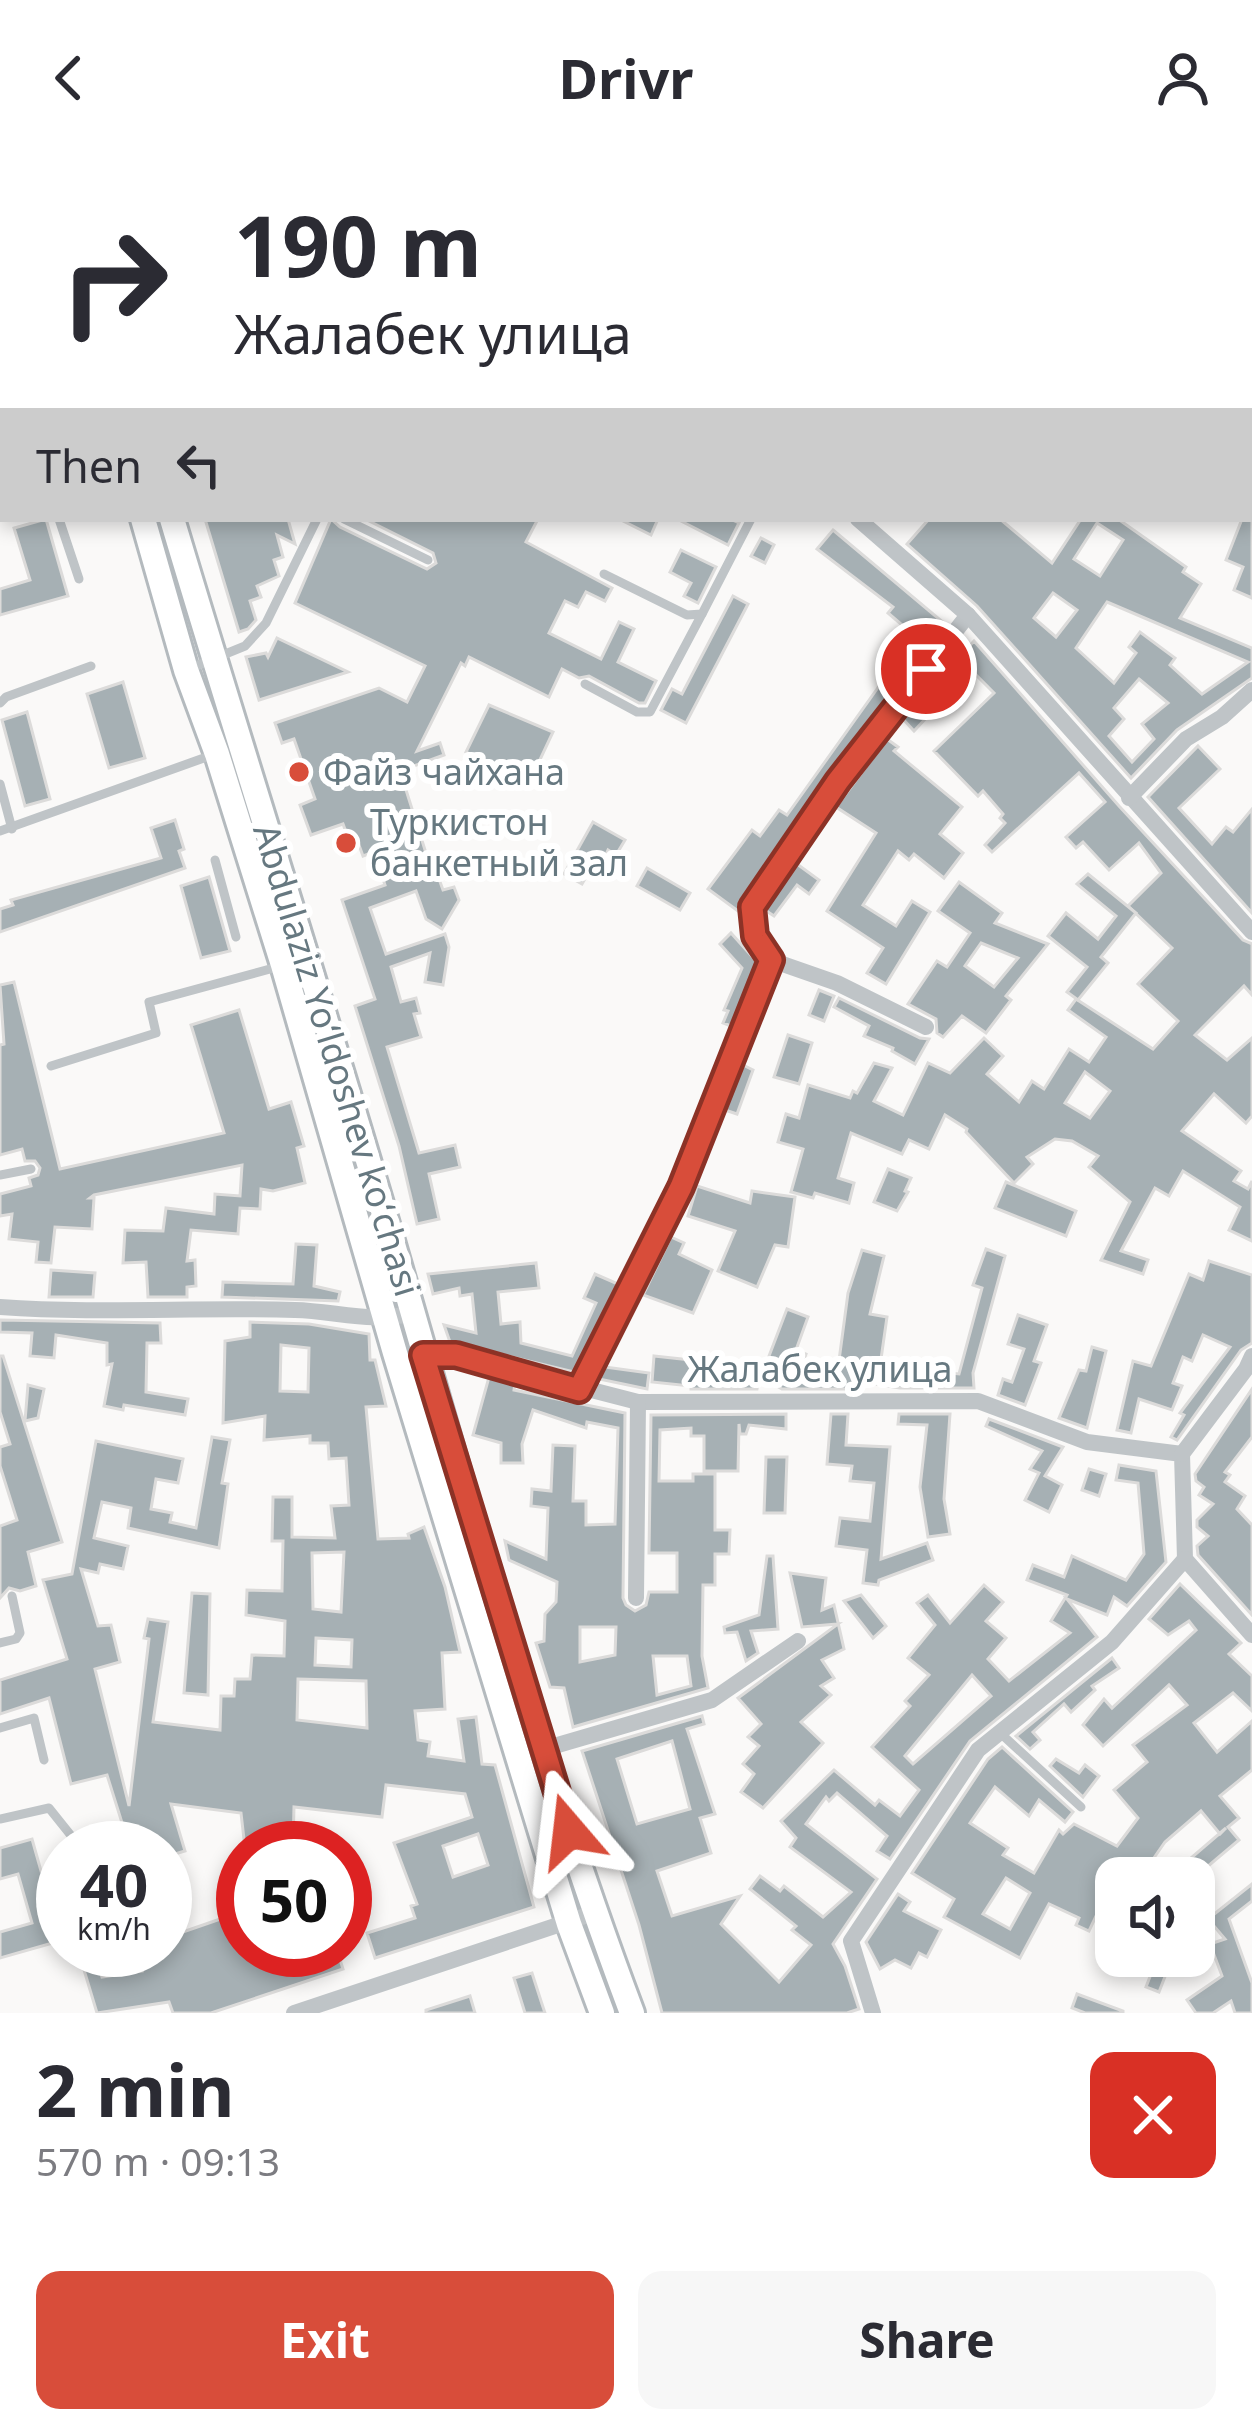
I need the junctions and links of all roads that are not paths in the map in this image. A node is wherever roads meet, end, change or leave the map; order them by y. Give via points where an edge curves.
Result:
1 (60, 522) edge
2 (144, 522) edge
3 (173, 522) edge
4 (316, 522) edge
5 (350, 522) edge
6 (749, 522) edge
7 (861, 522) edge
8 (428, 560) dead end
9 (604, 574) dead end
10 (79, 579) dead end
11 (702, 614) junction
12 (968, 615) junction
13 (214, 660) junction
14 (91, 666) dead end
15 (186, 670) junction
16 (585, 684) dead end
17 (1252, 690) edge
18 (0, 704) edge
19 (242, 745) junction
20 (217, 754) junction
21 (0, 784) edge
22 (1129, 798) junction
23 (6, 830) edge
24 (215, 860) dead end
25 (260, 891) junction
26 (227, 903) junction
27 (1252, 932) edge
28 (236, 937) dead end
29 (309, 957) junction
30 (771, 960) junction
31 (283, 965) junction
32 (926, 1027) dead end
33 (51, 1066) dead end
34 (31, 1169) dead end
35 (0, 1175) edge
36 (0, 1307) edge
37 (413, 1313) junction
38 (387, 1320) junction
39 (394, 1353) junction
40 (423, 1355) junction
41 (1252, 1356) edge
42 (579, 1390) junction
43 (638, 1402) junction
44 (1182, 1454) junction
45 (1185, 1559) junction
46 (12, 1596) dead end
47 (636, 1598) dead end
48 (1252, 1635) edge
49 (798, 1641) dead end
50 (0, 1643) edge
51 (0, 1728) edge
52 (998, 1731) junction
53 (544, 1749) junction
54 (44, 1760) dead end
55 (1081, 1807) dead end
56 (0, 1819) edge
57 (59, 1821) edge
58 (595, 1912) junction
59 (568, 1924) junction
60 (294, 2013) edge
61 (602, 2013) edge
62 (632, 2013) edge
63 (873, 2013) edge

1 - 10 lane
2 - 15 main road, Abdulaziz Yoʻldoshev koʻchasi
3 - 13 main road, Abdulaziz Yoʻldoshev koʻchasi
4 - 13 lane via 266,623 245,646
5 - 8 lane
6 - 11 lane
7 - 12 street
9 - 11 lane via 687,615
11 - 16 lane via 650,712
12 - 22 street
12 - 30 street via 752,907 755,936
13 - 15 lane
13 - 19 main road, Abdulaziz Yoʻldoshev koʻchasi
14 - 18 lane
15 - 20 main road, Abdulaziz Yoʻldoshev koʻchasi
17 - 22 street via 1186,739
19 - 20 lane
19 - 29 main road, Abdulaziz Yoʻldoshev koʻchasi
20 - 23 lane
20 - 25 main road, Abdulaziz Yoʻldoshev koʻchasi
21 - 23 lane
22 - 27 street
24 - 26 lane
25 - 26 lane
25 - 31 main road, Abdulaziz Yoʻldoshev koʻchasi
26 - 28 lane
29 - 31 lane
29 - 37 main road, Abdulaziz Yoʻldoshev koʻchasi
30 - 32 street
30 - 42 street via 681,1187
31 - 33 lane via 149,1001 155,1033
31 - 38 main road, Abdulaziz Yoʻldoshev koʻchasi
34 - 35 lane
36 - 38 street via 297,1310
37 - 38 street
37 - 40 main road, Abdulaziz Yoʻldoshev koʻchasi
38 - 39 main road, Abdulaziz Yoʻldoshev koʻchasi
39 - 40 street, Жалабек улица
39 - 59 main road, Abdulaziz Yoʻldoshev koʻchasi
40 - 42 street, Жалабек улица via 456,1355
40 - 53 main road, Abdulaziz Yoʻldoshev koʻchasi
41 - 44 street
42 - 43 street, Жалабек улица
43 - 44 street, Жалабек улица via 978,1401 1087,1442
43 - 47 street
44 - 45 street
45 - 48 street
45 - 52 street via 1112,1642
46 - 50 lane via 20,1633
49 - 53 street via 712,1700
51 - 54 lane via 34,1718
52 - 55 lane
52 - 63 street via 851,1941
53 - 58 main road, Abdulaziz Yoʻldoshev koʻchasi
56 - 57 lane via 49,1808
58 - 59 street
58 - 62 main road, Abdulaziz Yoʻldoshev koʻchasi
59 - 60 street
59 - 61 main road, Abdulaziz Yoʻldoshev koʻchasi

